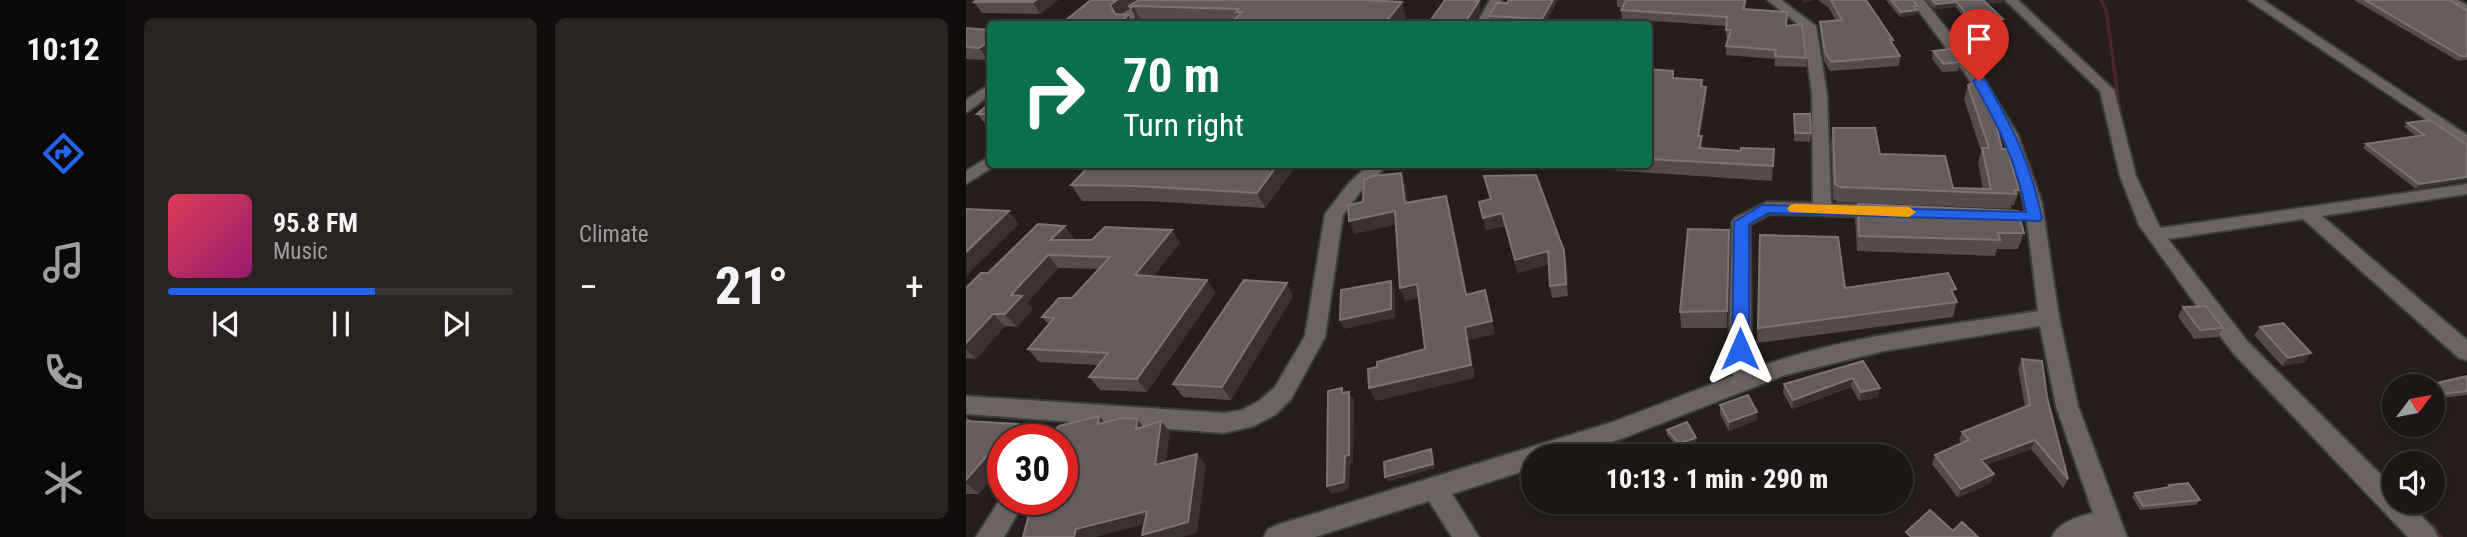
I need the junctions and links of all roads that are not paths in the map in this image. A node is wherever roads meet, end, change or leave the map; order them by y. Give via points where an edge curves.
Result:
1 (1160, 0) edge
2 (1496, 0) edge
3 (1773, 0) edge
4 (1917, 0) edge
5 (2011, 0) edge
6 (2254, 0) edge
7 (2448, 0) edge
8 (2467, 10) edge
9 (1128, 21) edge
10 (1484, 21) edge
11 (987, 90) edge
12 (968, 104) edge
13 (2467, 142) edge
14 (987, 163) edge
15 (1376, 168) edge
16 (966, 179) edge
17 (2467, 189) edge
18 (1822, 209) junction
19 (1896, 212) edge
20 (2309, 215) junction
21 (2163, 235) junction
22 (2049, 317) junction
23 (2467, 352) edge
24 (1745, 380) junction
25 (966, 405) edge
26 (1574, 444) edge
27 (1521, 461) edge
28 (1435, 488) junction
29 (1003, 515) edge
30 (2111, 530) edge
31 (989, 537) edge
32 (1277, 537) edge
33 (1466, 537) edge
34 (2065, 537) edge
35 (2425, 537) edge

1 - 9 street via 1143,5 1125,18
2 - 10 street
3 - 18 street via 1809,26 1811,34 1822,148
4 - 22 street via 1969,66 2010,135 2030,193 2028,217
5 - 21 street via 2107,90 2127,176 2147,225
6 - 13 street
7 - 8 street
11 - 12 street
14 - 16 street
15 - 25 street via 1334,214 1315,337 1283,393 1267,408 1224,423 1063,421
17 - 20 street
18 - 19 street
18 - 24 street via 1767,208 1741,222 1740,349
20 - 21 street
20 - 23 street
21 - 35 street via 2241,348
22 - 24 street via 1839,352
22 - 30 street via 2067,406
24 - 26 street
27 - 28 street
28 - 32 street
28 - 33 street
29 - 31 street
30 - 34 street via 2090,524

